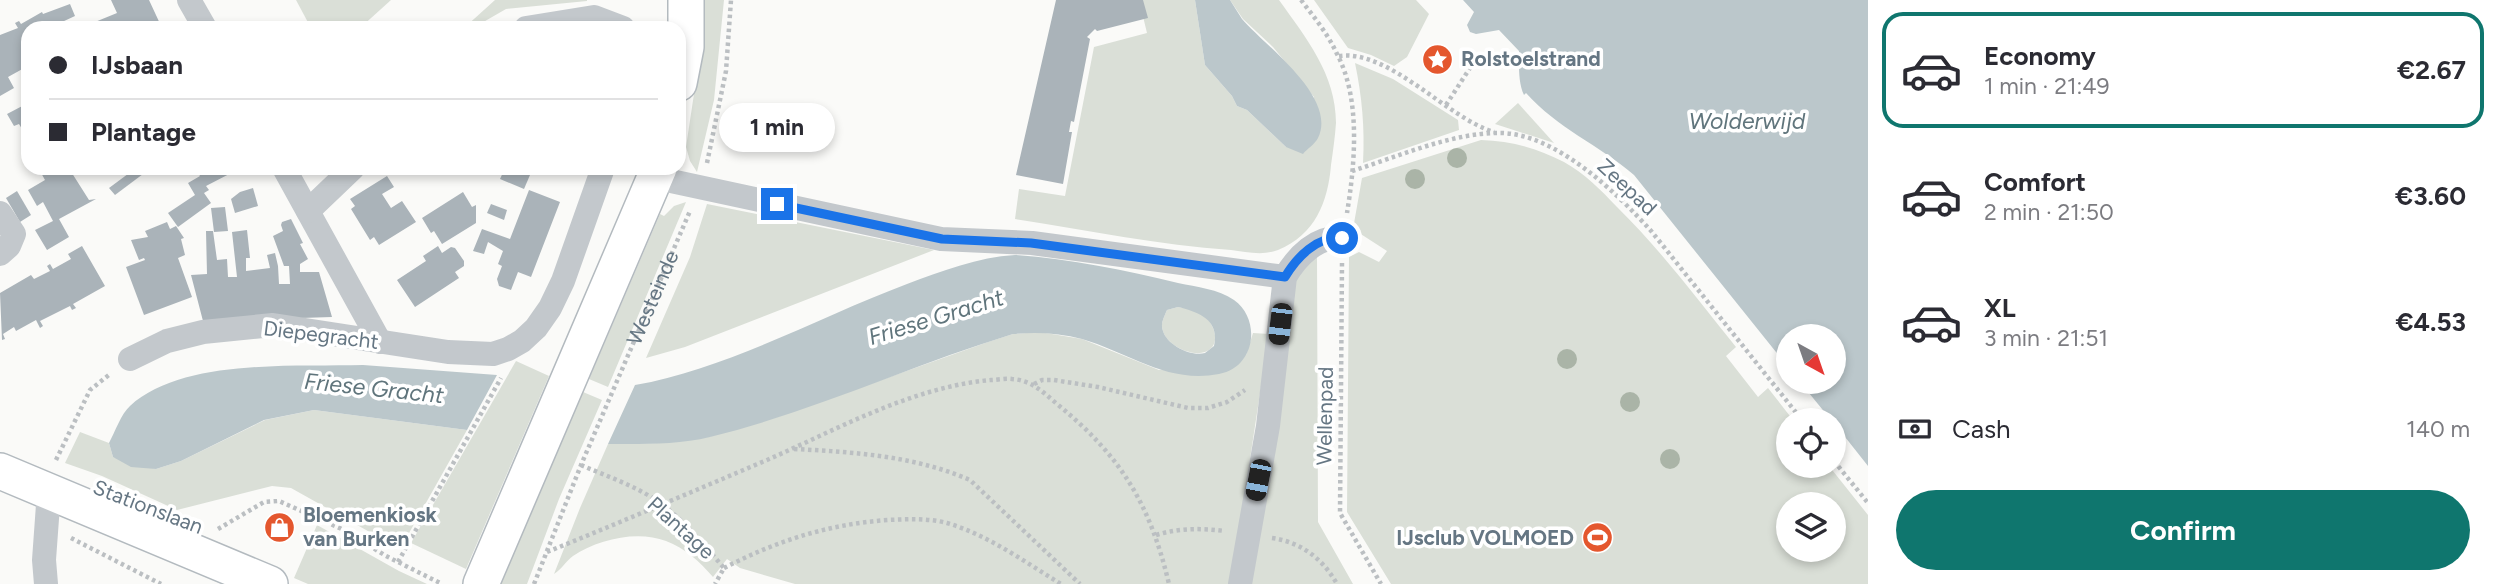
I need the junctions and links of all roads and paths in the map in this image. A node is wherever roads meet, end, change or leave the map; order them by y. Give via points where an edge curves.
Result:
1 (189, 0) edge
2 (686, 0) edge
3 (731, 0) edge
4 (1301, 0) edge
5 (201, 21) edge
6 (569, 21) edge
7 (605, 21) edge
8 (686, 21) edge
9 (686, 21) edge
10 (686, 47) edge
11 (1479, 54) dead end
12 (1339, 56) junction
13 (1446, 105) junction
14 (1498, 133) junction
15 (1352, 171) junction
16 (288, 175) edge
17 (346, 175) edge
18 (601, 175) edge
19 (657, 175) edge
20 (663, 175) edge
21 (699, 188) junction
22 (308, 211) junction
23 (0, 213) edge
24 (1342, 238) junction
25 (0, 254) edge
26 (1285, 277) junction
27 (380, 342) junction
28 (130, 359) joint
29 (1275, 371) junction
30 (503, 374) dead end
31 (1034, 384) junction
32 (1792, 408) edge
33 (793, 449) junction
34 (581, 465) junction
35 (0, 471) edge
36 (1846, 475) edge
37 (49, 491) junction
38 (1868, 503) edge
39 (663, 505) junction
40 (48, 527) junction
41 (210, 533) dead end
42 (1248, 534) junction
43 (1156, 536) junction
44 (547, 552) junction
45 (398, 562) junction
46 (724, 568) junction
47 (46, 584) edge
48 (162, 584) edge
49 (270, 584) edge
50 (442, 584) edge
51 (481, 584) edge
52 (534, 584) edge
53 (715, 584) edge
54 (1061, 584) edge
55 (1080, 584) edge
56 (1169, 584) edge
57 (1240, 584) edge
58 (1337, 584) edge
59 (1381, 584) edge

1 - 5 street
2 - 8 street
3 - 21 path, Westeinde via 726,71
4 - 12 path
6 - 7 street via 594,17
9 - 10 street
11 - 13 path
12 - 13 path via 1366,59
12 - 15 path via 1352,102
13 - 14 path
14 - 15 path, Zeepad via 1447,141
14 - 32 path, Zeepad via 1539,143 1568,158 1628,205
15 - 24 path
16 - 22 street
17 - 22 street
18 - 27 street, Diepegracht via 563,281 550,308 522,341 493,354
19 - 51 street
20 - 21 street
21 - 26 street via 942,239 1031,243
21 - 34 path, Westeinde
22 - 27 street
23 - 25 street via 13,234
24 - 26 street via 1329,237 1317,244
24 - 59 path, Wellenpad via 1340,513
26 - 29 street
27 - 28 street, Diepegracht via 273,326 203,332 167,341
28 - 37 path via 90,390 57,458
29 - 31 path via 1227,402 1208,408 1054,380
29 - 42 street
30 - 45 path
31 - 33 path via 1012,379 938,390
31 - 43 path via 1077,419 1122,469
33 - 39 path
33 - 55 path via 877,454 948,470 970,480
34 - 39 path, Plantage
34 - 44 path, Westeinde
35 - 37 street
36 - 38 path
37 - 40 street
37 - 49 street
39 - 44 path
39 - 46 path, Plantage
40 - 47 street
40 - 48 path
41 - 45 path, Stationslaan via 264,502 279,501 344,530
42 - 43 path via 1207,529
42 - 57 street
42 - 58 path via 1305,549 1322,562
43 - 56 path
44 - 52 path, Westeinde
45 - 50 path, Stationslaan
46 - 53 path, Plantage
46 - 54 path via 807,532 914,518 972,533

